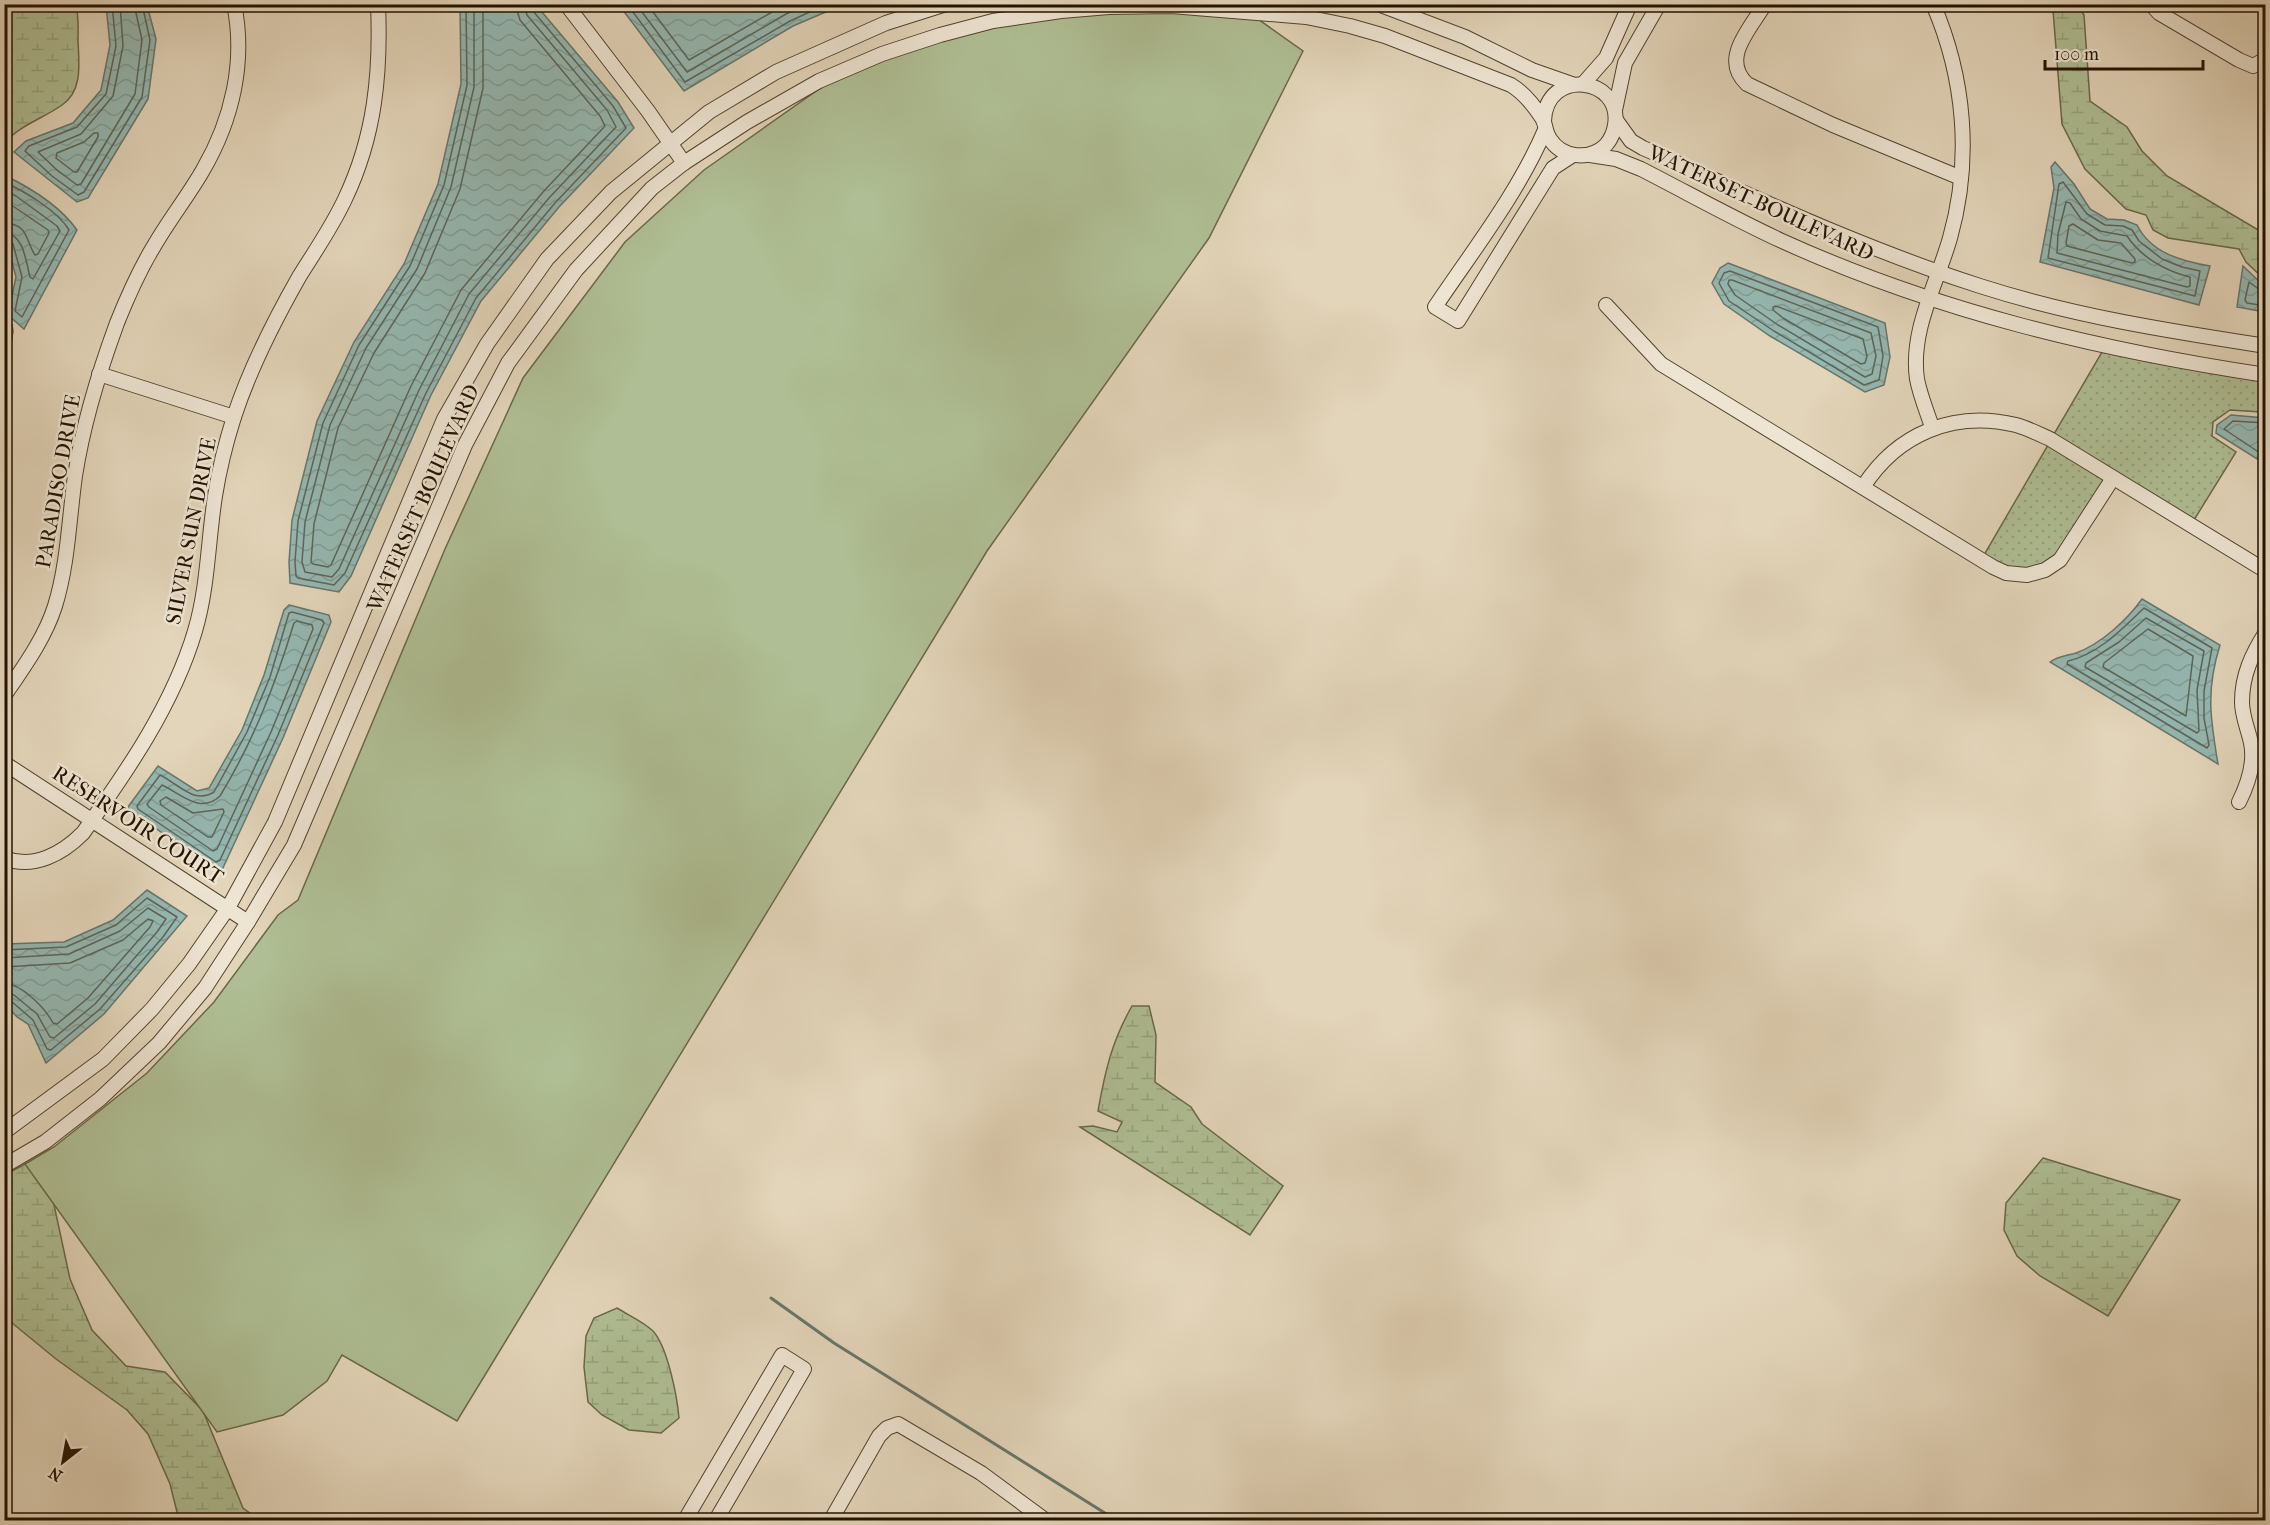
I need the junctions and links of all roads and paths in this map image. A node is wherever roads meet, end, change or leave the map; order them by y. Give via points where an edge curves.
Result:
1 (234, 4) edge
2 (378, 4) edge
3 (566, 4) edge
4 (946, 4) edge
5 (1378, 4) edge
6 (1630, 4) edge
7 (1659, 4) edge
8 (1765, 4) edge
9 (1933, 4) edge
10 (2151, 4) edge
11 (2265, 59) edge
12 (1578, 84) junction
13 (1615, 115) junction
14 (1544, 125) junction
15 (669, 143) junction
16 (1580, 155) junction
17 (684, 163) junction
18 (1961, 178) junction
19 (1938, 272) junction
20 (1929, 298) junction
21 (1606, 305) dead end
22 (2265, 346) edge
23 (99, 374) junction
24 (2265, 375) edge
25 (234, 417) junction
26 (1932, 427) junction
27 (2113, 478) junction
28 (1863, 487) junction
29 (2265, 572) edge
30 (2265, 632) edge
31 (4, 696) edge
32 (2258, 744) edge
33 (4, 762) edge
34 (2239, 802) dead end
35 (92, 820) junction
36 (4, 858) edge
37 (228, 909) junction
38 (249, 922) junction
39 (4, 1132) edge
40 (4, 1166) edge
41 (685, 1521) edge
42 (716, 1521) edge
43 (831, 1521) edge
44 (1045, 1521) edge

1 - 23 street, PARADISO DRIVE via 239,63 227,122 203,170 153,247 118,321
2 - 25 street, SILVER SUN DRIVE via 377,88 363,155 325,238 267,336
3 - 15 street
4 - 15 street, WATERSET BOULEVARD via 886,23 776,72 709,112
5 - 12 street via 1465,37 1532,70
6 - 12 street via 1606,58
7 - 13 street via 1625,63
8 - 18 street via 1736,51 1738,76 1747,84
9 - 18 street via 1960,94 1964,131
10 - 11 street via 2159,13 2239,60 2253,66
12 - 13 street via 1595,87 1605,94
12 - 14 street via 1553,94 1546,107
13 - 16 street via 1613,134 1606,145
13 - 19 street, WATERSET BOULEVARD via 1631,141 1643,148 1845,237
14 - 16 street via 1556,146
14 - 16 street via 1533,157 1510,196 1435,307 1458,321 1553,168
14 - 17 street, WATERSET BOULEVARD via 1528,98 1511,85 1350,26 1248,12 1171,6 1109,7 993,21 882,54 819,81
15 - 17 street
15 - 37 street, WATERSET BOULEVARD via 611,192 547,259 460,389 421,471 275,822
16 - 20 street, WATERSET BOULEVARD via 1617,159 1784,242
17 - 38 street, WATERSET BOULEVARD via 652,189 582,262 508,363 465,445 294,845
18 - 19 street via 1950,238
19 - 20 street
19 - 22 street, WATERSET BOULEVARD via 2036,302 2138,326
20 - 24 street, WATERSET BOULEVARD via 2087,343
20 - 26 street via 1916,355 1917,380
21 - 28 street via 1661,364
23 - 25 street
23 - 31 street, PARADISO DRIVE via 84,431 55,608 31,657
25 - 35 street, SILVER SUN DRIVE via 215,495 207,572 195,630 156,722
26 - 27 street via 1974,421 2016,425 2050,439
26 - 28 street via 1885,458
27 - 28 street via 2060,560 2045,570 2026,574 2006,573 1993,567
27 - 29 street
30 - 32 street via 2249,661 2243,688 2243,715
32 - 34 street
33 - 35 street, RESERVOIR COURT
35 - 36 street via 69,847 52,856 15,862
35 - 37 street, RESERVOIR COURT
37 - 38 street, RESERVOIR COURT
37 - 39 street, WATERSET BOULEVARD via 152,1009 103,1059
38 - 40 street, WATERSET BOULEVARD via 205,988 159,1042 100,1100 45,1142
41 - 42 street via 782,1355 804,1369
43 - 44 street via 879,1436 898,1424 981,1473

